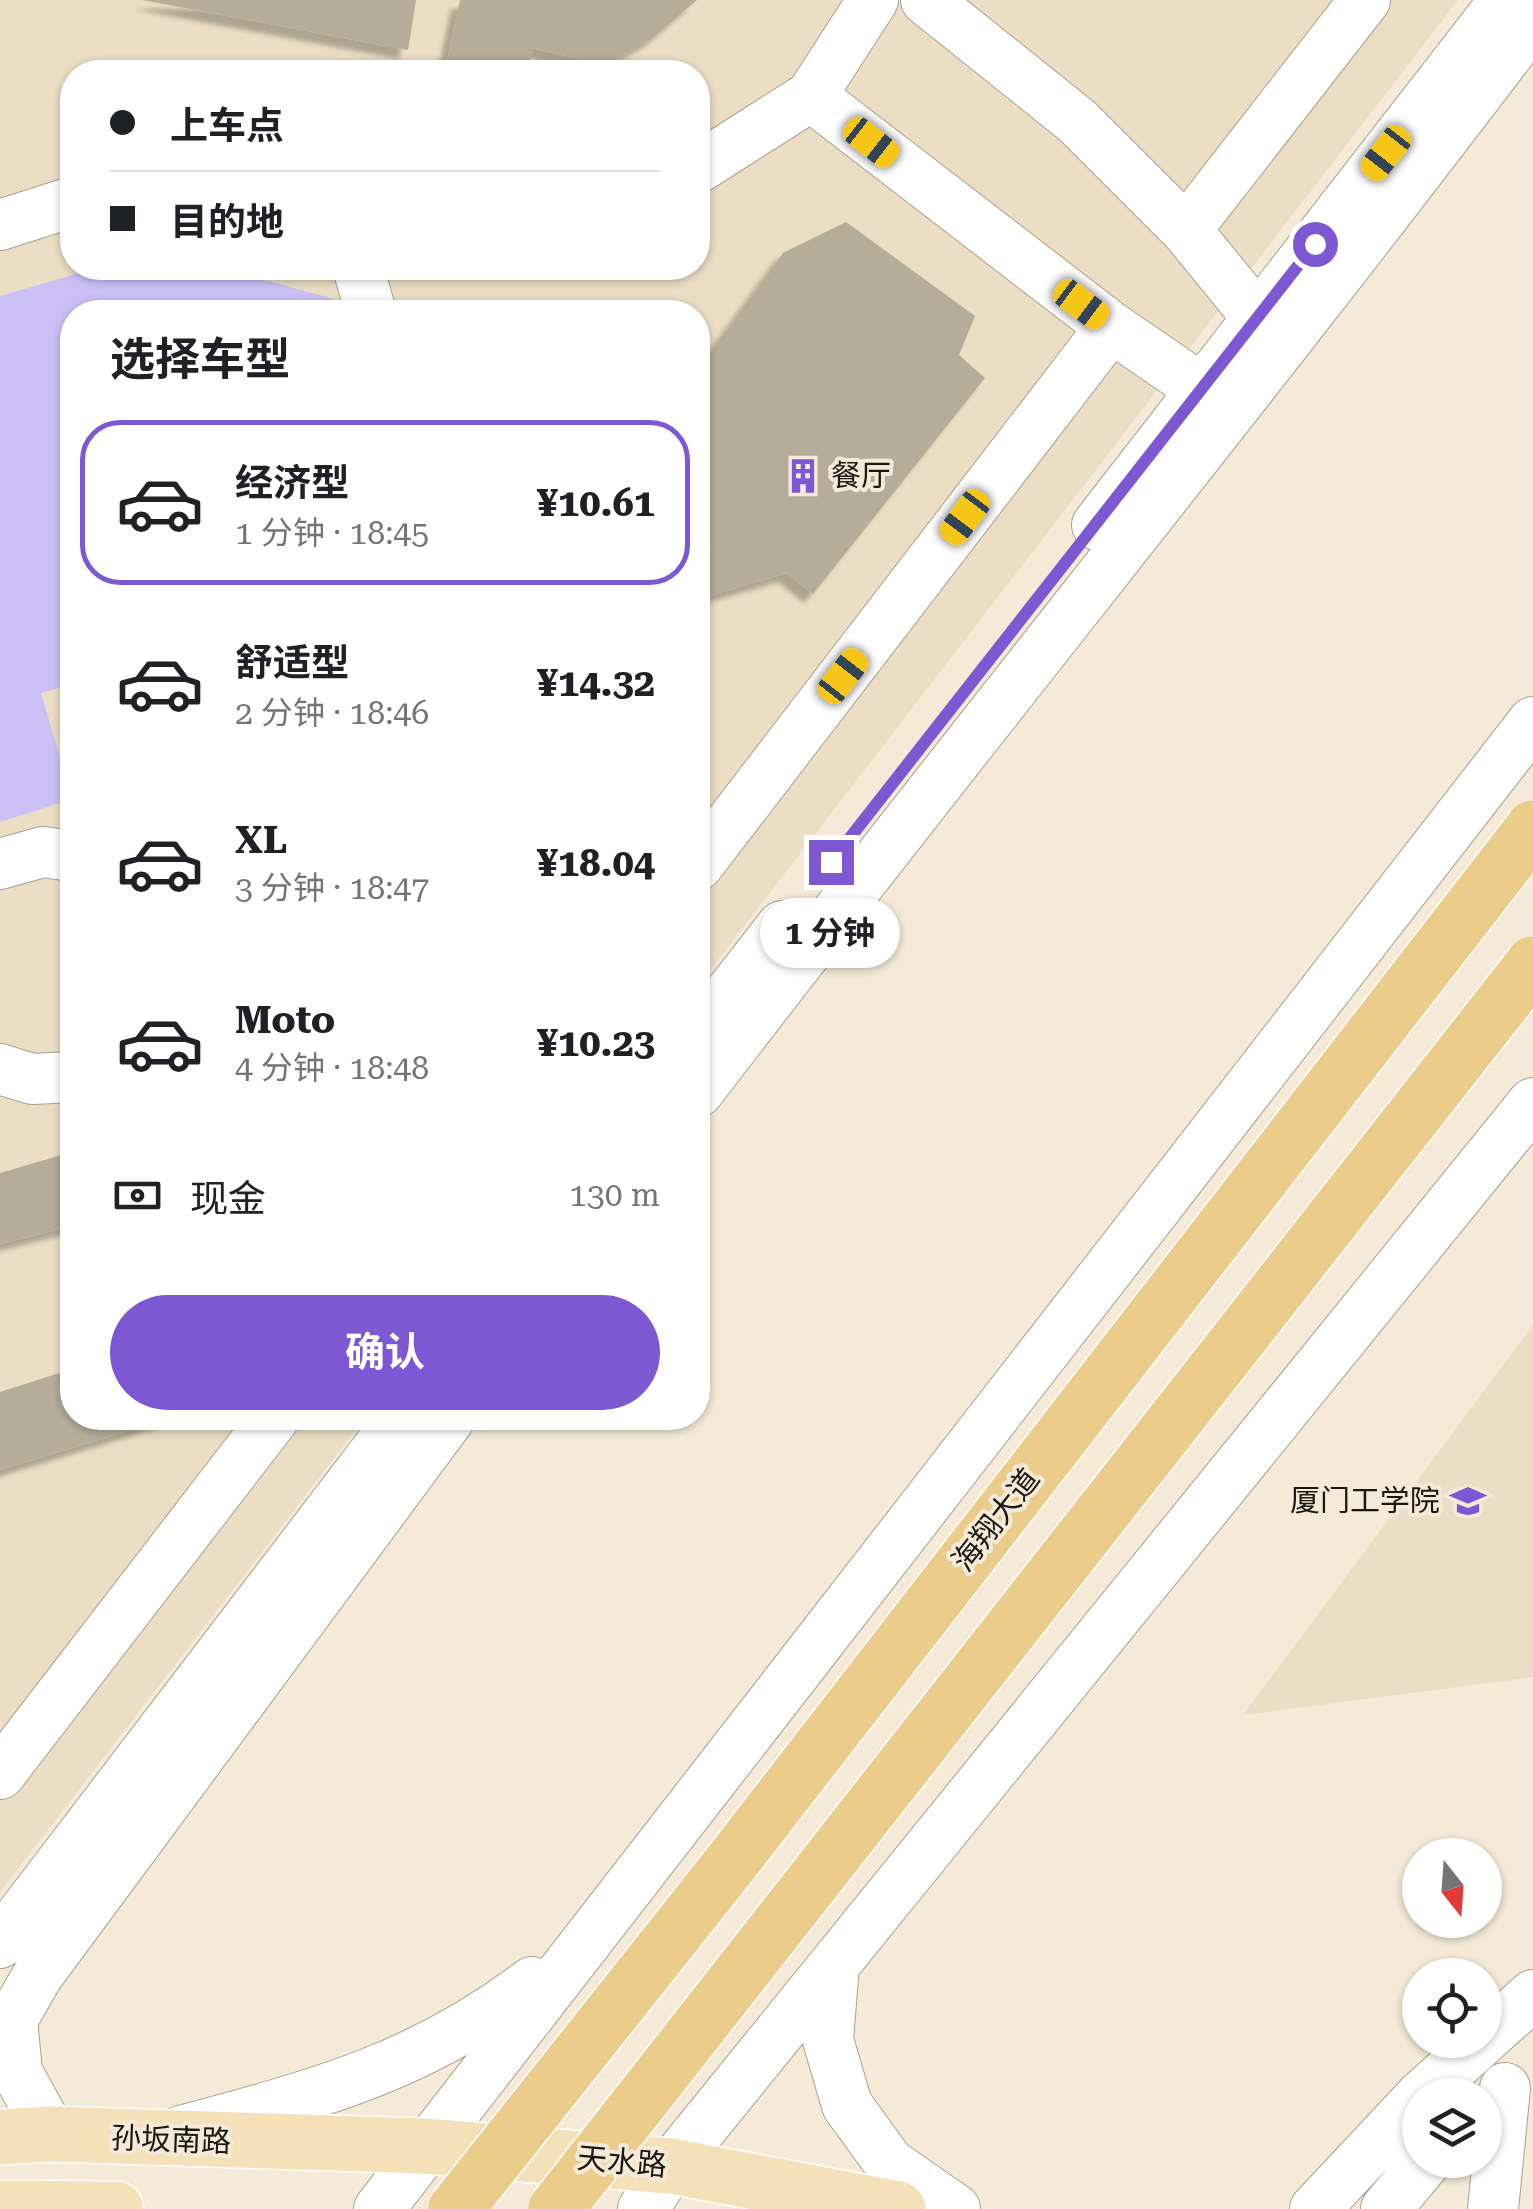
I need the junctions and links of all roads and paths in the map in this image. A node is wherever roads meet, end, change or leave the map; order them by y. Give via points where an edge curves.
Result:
1 (873, 0) edge
2 (926, 0) edge
3 (1365, 0) edge
4 (1505, 0) edge
5 (1533, 21) edge
6 (811, 96) junction
7 (710, 160) edge
8 (60, 206) edge
9 (0, 225) edge
10 (1186, 230) junction
11 (1258, 317) junction
12 (1111, 327) junction
13 (1203, 390) junction
14 (1533, 722) edge
15 (1533, 828) edge
16 (710, 850) edge
17 (60, 854) edge
18 (0, 864) edge
19 (1533, 964) edge
20 (710, 1019) edge
21 (0, 1069) edge
22 (710, 1076) edge
23 (60, 1078) edge
24 (1533, 1103) edge
25 (265, 1430) edge
26 (392, 1430) edge
27 (441, 1430) edge
28 (0, 1774) edge
29 (0, 1942) edge
30 (580, 1946) junction
31 (834, 1965) junction
32 (1533, 1995) edge
33 (1502, 2023) edge
34 (1463, 2058) edge
35 (1441, 2078) edge
36 (1508, 2085) edge
37 (1402, 2116) edge
38 (26, 2136) edge
39 (144, 2140) junction
40 (342, 2146) joint
41 (424, 2146) junction
42 (1412, 2178) edge
43 (657, 2187) edge
44 (59, 2207) edge
45 (0, 2208) edge
46 (116, 2209) edge
47 (379, 2209) edge
48 (456, 2209) edge
49 (556, 2209) edge
50 (898, 2209) edge
51 (956, 2209) edge
52 (1315, 2209) edge
53 (1386, 2209) edge
54 (1494, 2209) edge

1 - 6 street
2 - 10 street via 1077,121
3 - 10 street
4 - 11 street
5 - 22 street
6 - 7 street
6 - 12 street
8 - 9 street
10 - 11 street
11 - 13 street
12 - 13 street
12 - 16 street
13 - 20 street
14 - 30 street
15 - 48 highway, 海翔大道, bridge
17 - 18 street via 43,852
19 - 49 highway, bridge
21 - 23 street via 32,1079
24 - 31 street
25 - 28 street
26 - 29 street
27 - 38 street via 12,2020
30 - 39 street via 496,2010 405,2062 326,2092
30 - 41 street
31 - 43 street
31 - 51 street via 828,2040 848,2105 889,2164
32 - 33 street
34 - 35 street
36 - 54 street
37 - 52 street
38 - 39 main road, 孙坂南路
39 - 40 main road, 孙坂南路
40 - 41 main road, 天水路
41 - 43 main road, 天水路
41 - 47 street
42 - 53 street
43 - 50 main road, 天水路
44 - 45 main road
44 - 46 main road

